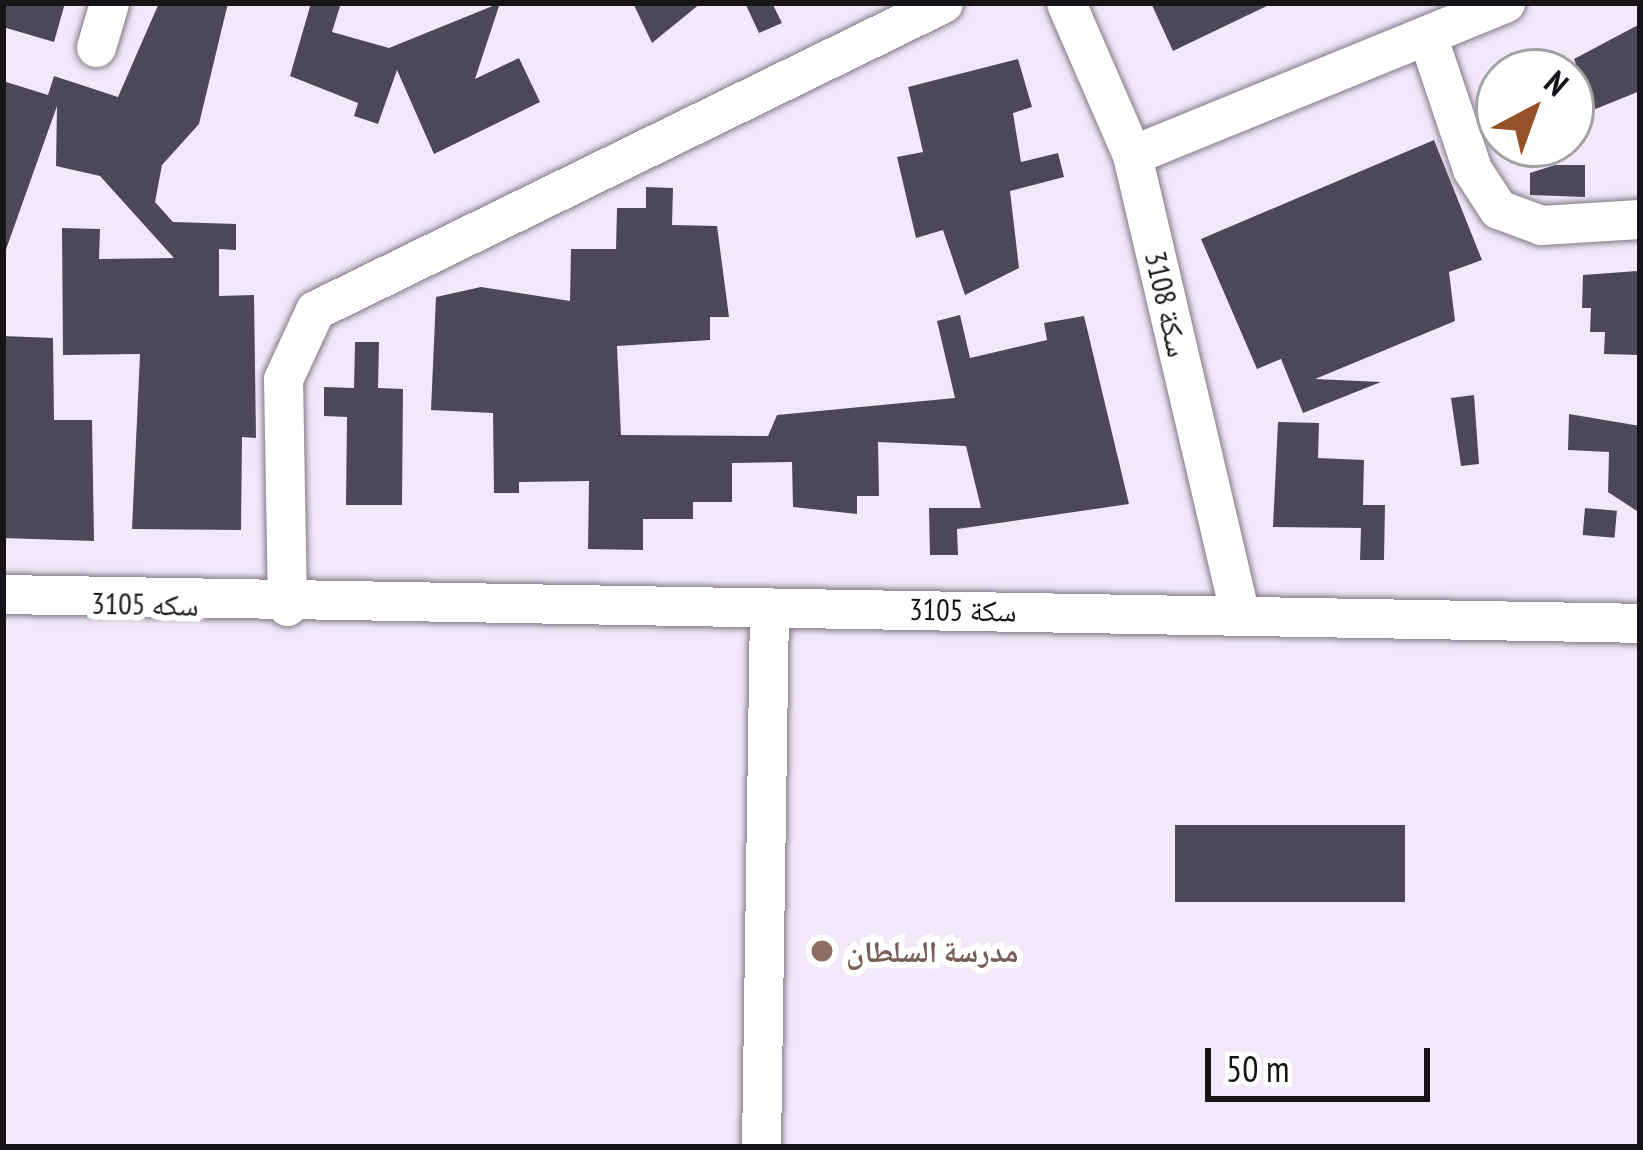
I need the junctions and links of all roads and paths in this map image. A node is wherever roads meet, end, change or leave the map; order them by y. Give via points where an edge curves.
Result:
1 (109, 3) edge
2 (944, 3) edge
3 (1066, 3) edge
4 (1504, 3) edge
5 (1427, 35) junction
6 (96, 47) dead end
7 (1132, 154) junction
8 (1640, 219) edge
9 (3, 595) edge
10 (287, 606) junction
11 (770, 607) junction
12 (1240, 615) junction
13 (1640, 623) edge
14 (761, 1147) edge

1 - 6 street
2 - 10 street via 315,310 283,379
3 - 7 street, سكة 3108
4 - 5 street
5 - 7 street
5 - 8 street via 1498,209 1541,225
7 - 12 street, سكة 3108
9 - 10 street, سكه 3105
10 - 11 street, سكة 3105
11 - 12 street, سكة 3105
11 - 14 street
12 - 13 street, سكة 3105

